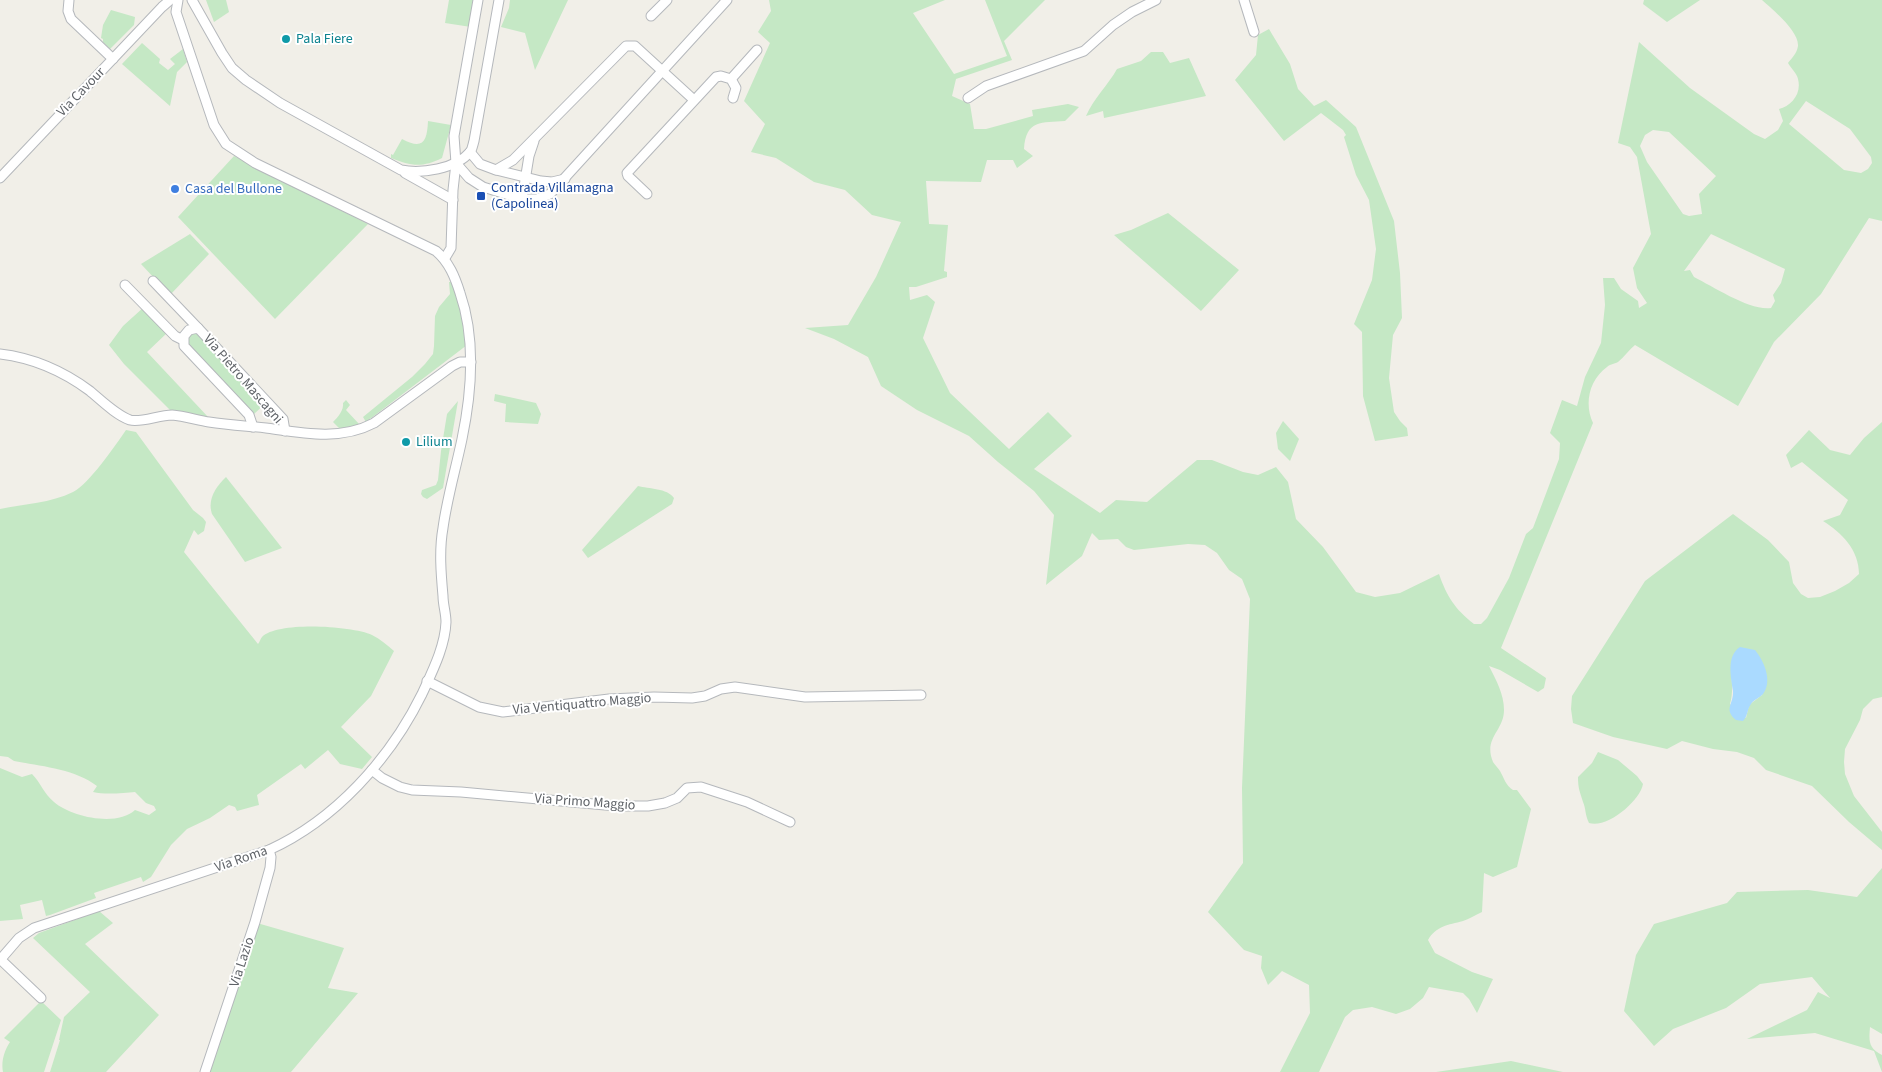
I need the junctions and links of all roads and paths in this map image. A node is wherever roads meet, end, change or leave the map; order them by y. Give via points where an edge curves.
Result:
1 (69, 0) edge
2 (170, 0) edge
3 (177, 0) edge
4 (192, 0) edge
5 (478, 0) edge
6 (499, 0) edge
7 (727, 0) edge
8 (1156, 0) edge
9 (1244, 0) edge
10 (662, 2) edge
11 (163, 4) edge
12 (651, 16) dead end
13 (1254, 32) dead end
14 (757, 50) dead end
15 (112, 59) junction
16 (662, 71) junction
17 (731, 79) junction
18 (733, 98) dead end
19 (968, 98) dead end
20 (694, 100) junction
21 (536, 137) junction
22 (470, 152) junction
23 (456, 163) junction
24 (401, 170) junction
25 (496, 170) junction
26 (525, 177) junction
27 (0, 178) edge
28 (565, 179) junction
29 (647, 194) dead end
30 (522, 199) junction
31 (453, 202) junction
32 (445, 258) junction
33 (153, 281) dead end
34 (125, 286) dead end
35 (198, 328) junction
36 (183, 340) junction
37 (0, 354) edge
38 (471, 362) junction
39 (254, 427) junction
40 (285, 431) junction
41 (427, 681) junction
42 (921, 695) dead end
43 (372, 770) junction
44 (790, 822) dead end
45 (268, 850) junction
46 (0, 960) edge
47 (41, 998) dead end
48 (206, 1072) edge

1 - 15 street via 71,19
2 - 11 street, Via Cavour
3 - 32 street via 176,12 214,125 226,144 256,163 424,244
4 - 24 street via 232,68 246,80 280,103
5 - 23 street via 454,136
6 - 22 street
7 - 16 street
8 - 19 street via 1113,25 1084,51 986,86
9 - 13 street
10 - 12 street
11 - 15 street, Via Cavour
14 - 17 street
15 - 27 street, Via Cavour
16 - 20 street
16 - 21 street via 635,46 626,46
16 - 28 street
17 - 18 street via 736,88
17 - 20 street via 716,77
20 - 29 street via 627,173
21 - 25 street via 513,160
21 - 26 street
22 - 23 street
22 - 25 street via 480,164
23 - 24 street via 422,172
23 - 30 street via 469,178 483,187
23 - 31 street
24 - 31 street
25 - 26 street
26 - 28 street via 552,182
26 - 30 street
28 - 30 street via 545,197
31 - 32 street via 451,248
32 - 38 street, Via Roma via 469,322
33 - 35 street, Via Pietro Mascagni
34 - 36 street, Via Pietro Mascagni
35 - 36 street, Via Pietro Mascagni via 189,330
35 - 40 street, Via Pietro Mascagni via 283,419
36 - 39 street, Via Pietro Mascagni via 186,349 249,415
37 - 39 street, Via Pietro Mascagni via 27,359 61,372 133,421 173,416
38 - 40 street, Via Pietro Mascagni via 452,366 364,428 331,434
38 - 41 street, Via Roma via 463,438 442,529 445,632
39 - 40 street, Via Pietro Mascagni
41 - 42 street, Via Ventiquattro Maggio via 479,707 503,712 609,699 692,698 727,688 814,698
41 - 43 street, Via Roma via 410,718
43 - 44 street, Via Primo Maggio via 382,778 412,790 616,806 665,803 687,788 701,787 747,802
43 - 45 street, Via Roma via 326,815
45 - 46 street, Via Roma via 34,928 19,938
45 - 48 street, Via Lazio via 270,868 255,922
46 - 47 street

